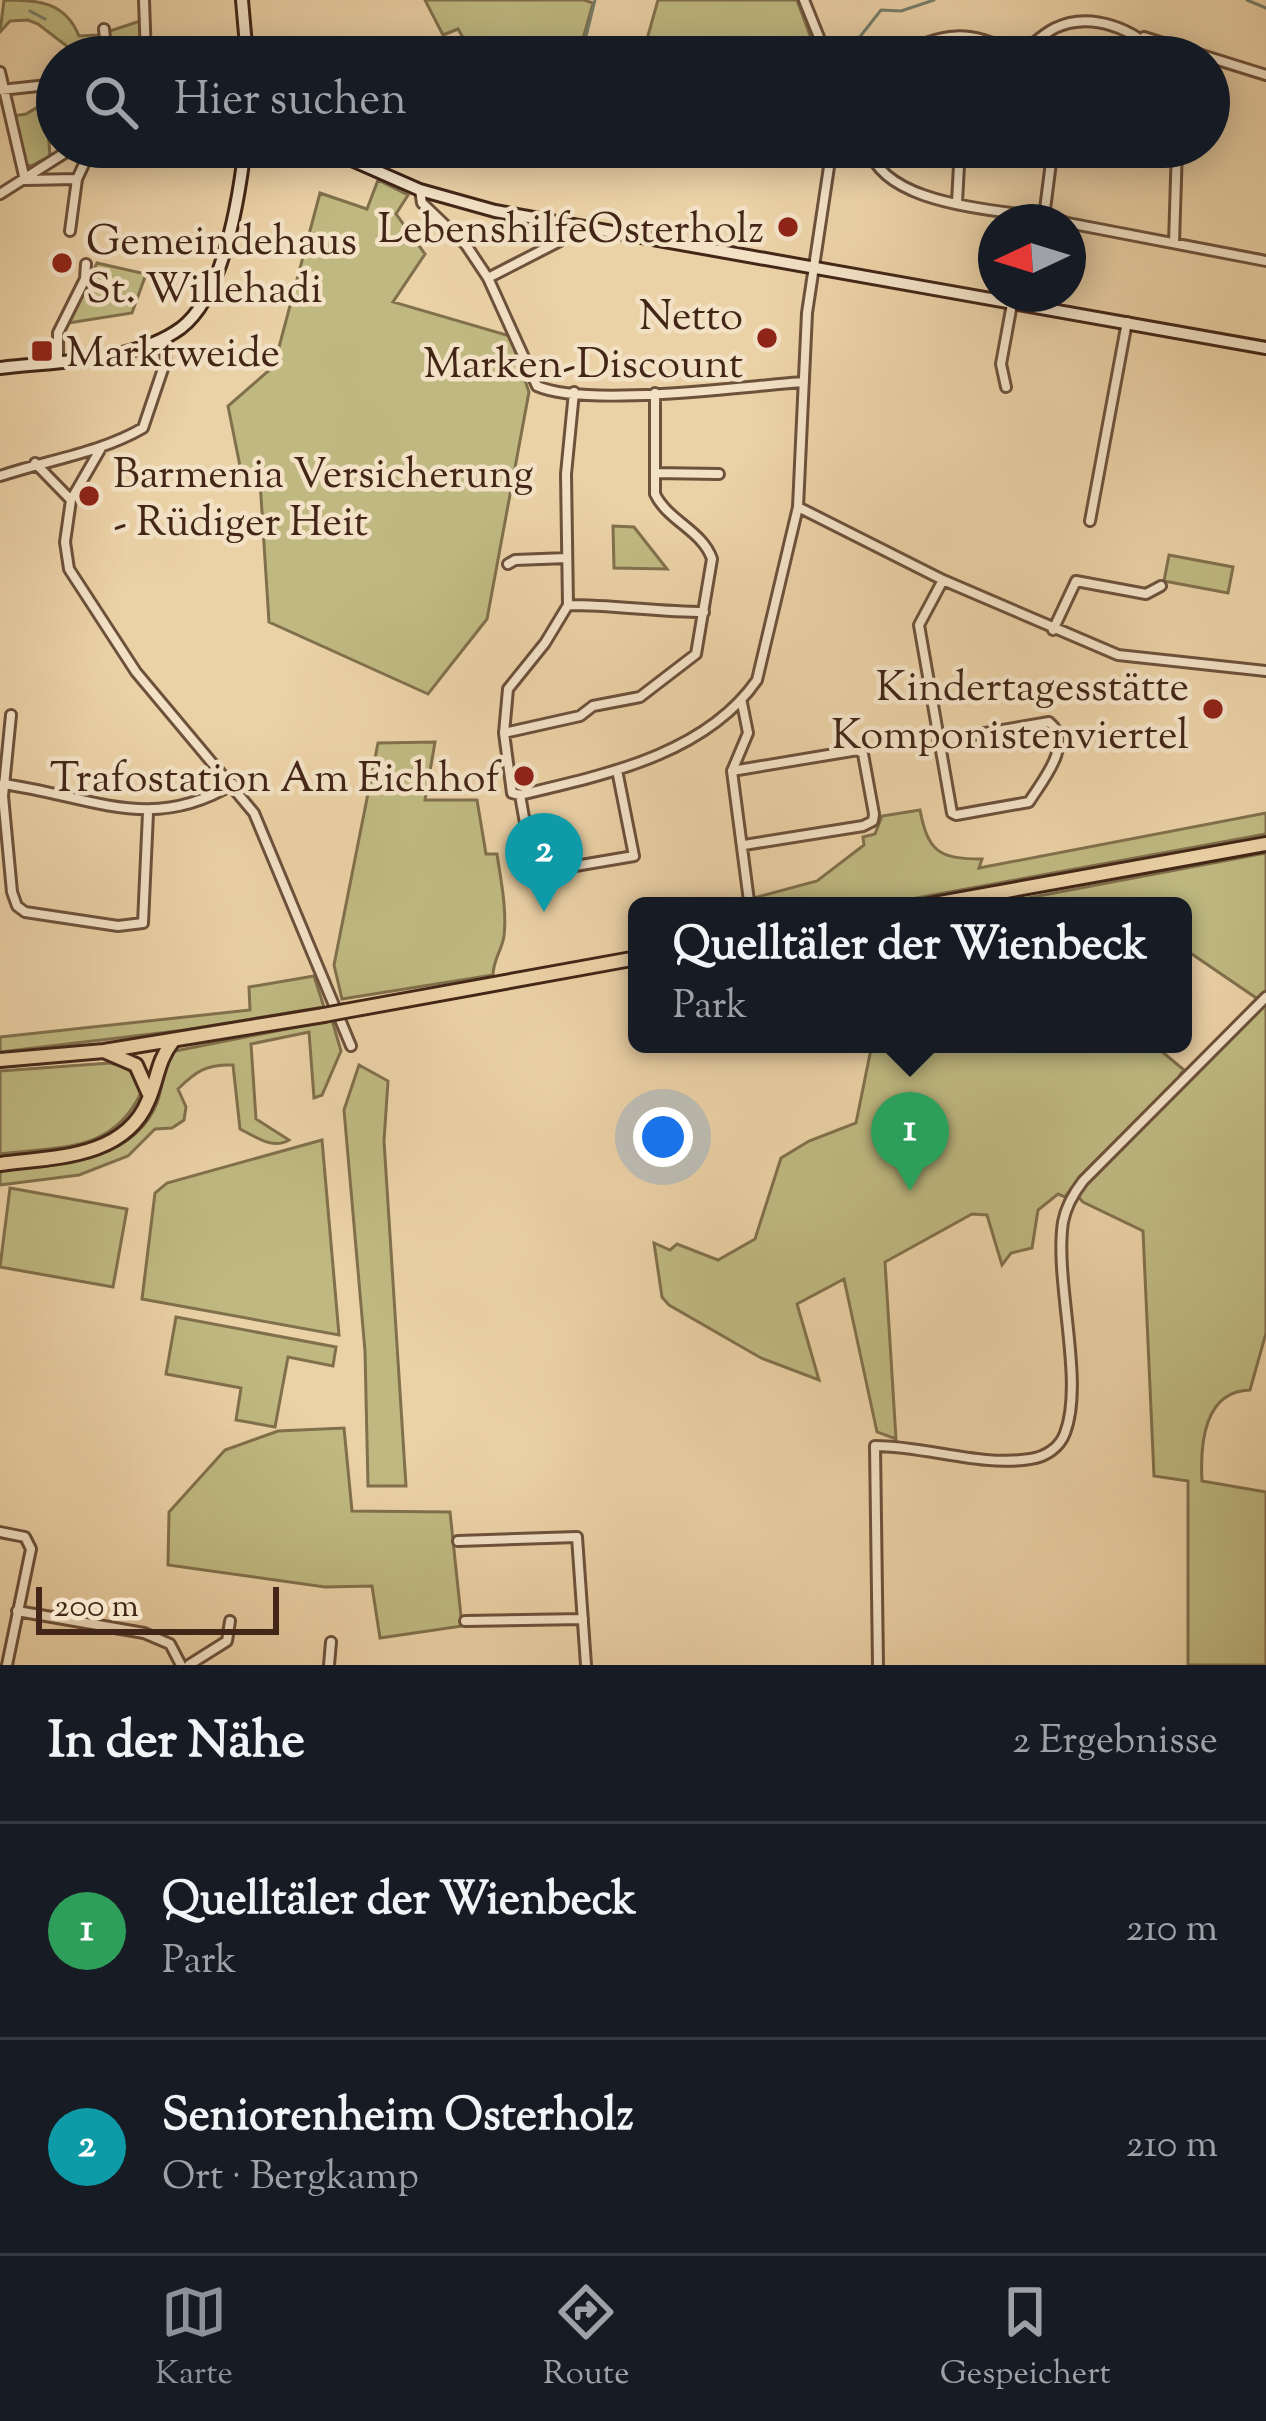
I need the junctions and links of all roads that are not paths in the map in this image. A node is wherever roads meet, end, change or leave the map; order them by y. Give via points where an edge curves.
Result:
1 (144, 0) edge
2 (242, 0) edge
3 (804, 0) edge
4 (104, 29) dead end
5 (105, 36) edge
6 (145, 36) edge
7 (245, 36) edge
8 (819, 36) edge
9 (1043, 36) edge
10 (1140, 36) edge
11 (1230, 64) edge
12 (0, 72) edge
13 (1266, 75) edge
14 (36, 86) edge
15 (2, 90) edge
16 (43, 168) edge
17 (82, 168) edge
18 (242, 168) edge
19 (370, 168) edge
20 (829, 168) edge
21 (878, 168) edge
22 (959, 168) edge
23 (1050, 168) edge
24 (1176, 168) edge
25 (77, 179) junction
26 (26, 180) junction
27 (420, 190) junction
28 (0, 194) edge
29 (957, 202) junction
30 (1046, 204) edge
31 (978, 206) edge
32 (568, 224) junction
33 (1086, 226) edge
34 (70, 231) dead end
35 (1174, 243) junction
36 (1266, 261) edge
37 (86, 264) dead end
38 (813, 268) junction
39 (488, 278) junction
40 (978, 298) edge
41 (1011, 312) edge
42 (1063, 312) edge
43 (1127, 322) junction
44 (158, 341) junction
45 (1266, 348) edge
46 (58, 361) junction
47 (0, 368) edge
48 (804, 382) junction
49 (1006, 387) dead end
50 (574, 392) junction
51 (655, 393) junction
52 (101, 448) junction
53 (35, 463) junction
54 (655, 473) junction
55 (719, 474) dead end
56 (0, 476) edge
57 (71, 500) junction
58 (798, 507) junction
59 (1090, 521) dead end
60 (567, 558) junction
61 (508, 564) dead end
62 (943, 580) junction
63 (1161, 586) dead end
64 (568, 605) junction
65 (704, 612) junction
66 (1052, 630) junction
67 (1266, 671) edge
68 (742, 703) junction
69 (11, 715) dead end
70 (504, 733) junction
71 (938, 741) junction
72 (617, 770) junction
73 (732, 771) junction
74 (2, 784) edge
75 (233, 784) junction
76 (516, 794) junction
77 (148, 812) junction
78 (1266, 844) edge
79 (745, 845) junction
80 (748, 897) edge
81 (973, 897) edge
82 (628, 960) edge
83 (1266, 997) edge
84 (174, 1040) junction
85 (351, 1046) dead end
86 (104, 1051) junction
87 (0, 1060) edge
88 (149, 1100) junction
89 (0, 1164) edge
90 (0, 1532) edge
91 (458, 1541) dead end
92 (17, 1611) junction
93 (583, 1619) junction
94 (230, 1621) dead end
95 (465, 1621) dead end
96 (331, 1642) dead end
97 (7, 1665) edge
98 (184, 1665) edge
99 (329, 1665) edge
100 (586, 1665) edge
101 (878, 1665) edge

1 - 6 street
2 - 7 street
3 - 8 street
4 - 5 street
9 - 10 street via 1070,22
11 - 13 street
12 - 15 street
14 - 15 street
15 - 26 street
16 - 26 street
17 - 25 street
18 - 44 street via 213,279 191,319
19 - 27 street
20 - 38 street
21 - 29 street via 913,192
22 - 29 street
23 - 30 street
24 - 35 street
25 - 26 street
25 - 34 street
26 - 28 street
27 - 32 street
27 - 39 street via 422,203
29 - 31 street
32 - 38 street
32 - 39 street via 560,241
33 - 35 street
35 - 36 street
37 - 46 street via 58,333
38 - 40 street
38 - 48 street
39 - 50 street via 537,386
41 - 49 street via 1001,364
42 - 43 street
43 - 45 street
43 - 59 street
44 - 46 street
44 - 52 street via 166,360 143,428
46 - 47 street
48 - 51 street
48 - 58 street
50 - 51 street
50 - 60 street
51 - 54 street
52 - 53 street
52 - 57 street
53 - 56 street
53 - 57 street
54 - 55 street
54 - 65 street via 661,506 708,546
57 - 75 street via 65,542 72,574 136,672
58 - 62 street
58 - 68 street via 757,680
60 - 61 street
60 - 64 street
62 - 66 street
62 - 71 street via 919,625
63 - 66 street via 1146,595 1076,581
64 - 65 street
64 - 70 street via 508,689
65 - 70 street via 696,654 640,697
66 - 67 street via 1118,655
68 - 72 street via 690,740
68 - 73 street via 748,733
69 - 74 street
70 - 76 street
71 - 71 street via 1049,722 1060,740 1029,802 956,815
72 - 76 street
72 - 76 street via 634,856 534,873
73 - 79 street
73 - 79 street via 858,750 874,814 863,826
74 - 77 street
74 - 77 street via 12,892 25,912 142,923
75 - 77 street via 204,801
75 - 85 street via 254,813
78 - 81 main road
79 - 80 street
82 - 84 main road, bridge
83 - 101 street via 1068,1203 1062,1245 1071,1397 1060,1443 1032,1459 1000,1461 875,1446
84 - 86 main road
84 - 88 main road
86 - 87 main road
86 - 88 main road via 136,1065
88 - 89 main road via 109,1144
90 - 92 street via 25,1538 31,1549
91 - 93 street via 577,1537
92 - 97 street
92 - 98 street via 144,1633 170,1644
93 - 95 street
93 - 100 street
94 - 98 street via 227,1641
96 - 99 street

